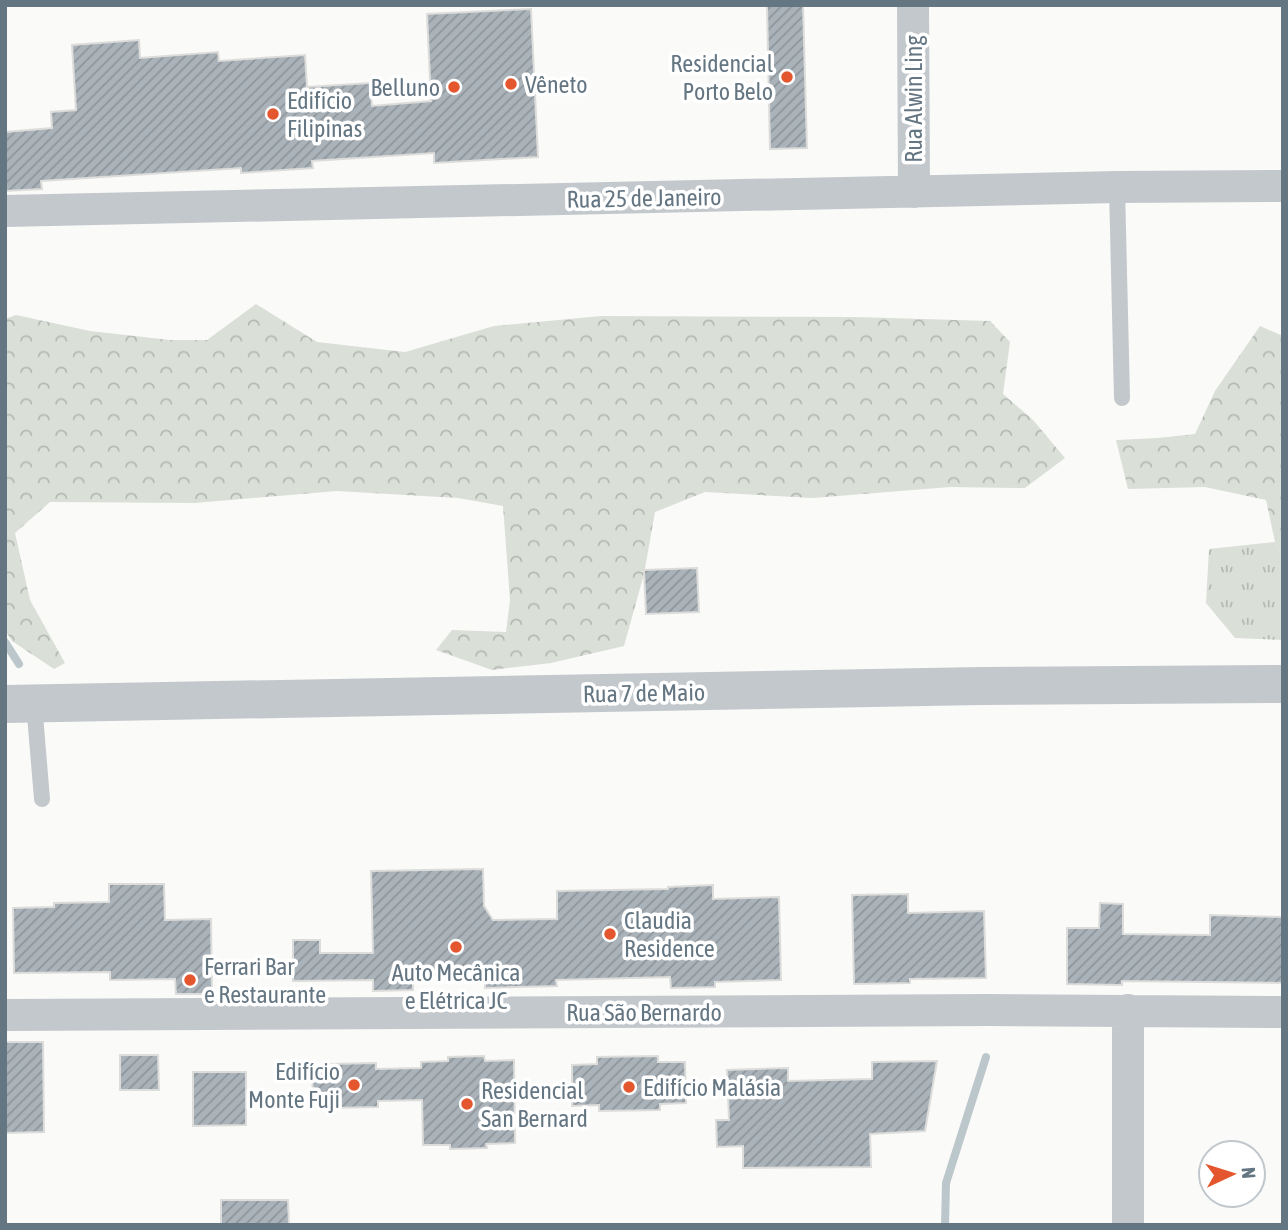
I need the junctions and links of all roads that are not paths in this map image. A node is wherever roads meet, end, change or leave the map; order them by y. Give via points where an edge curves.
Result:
1 (913, 5) edge
2 (1283, 186) edge
3 (1117, 187) junction
4 (914, 192) junction
5 (5, 211) edge
6 (1122, 398) dead end
7 (1283, 684) edge
8 (20, 704) edge
9 (42, 799) dead end
10 (1128, 1010) junction
11 (1283, 1012) edge
12 (5, 1015) edge
13 (1128, 1225) edge

1 - 4 street, Rua Alwin Ling
2 - 3 street, Rua 25 de Janeiro
3 - 4 street, Rua 25 de Janeiro
3 - 6 lane
4 - 5 street, Rua 25 de Janeiro
7 - 8 street, Rua 7 de Maio
8 - 9 lane
10 - 11 street, Rua São Bernardo
10 - 12 street, Rua São Bernardo
10 - 13 street

